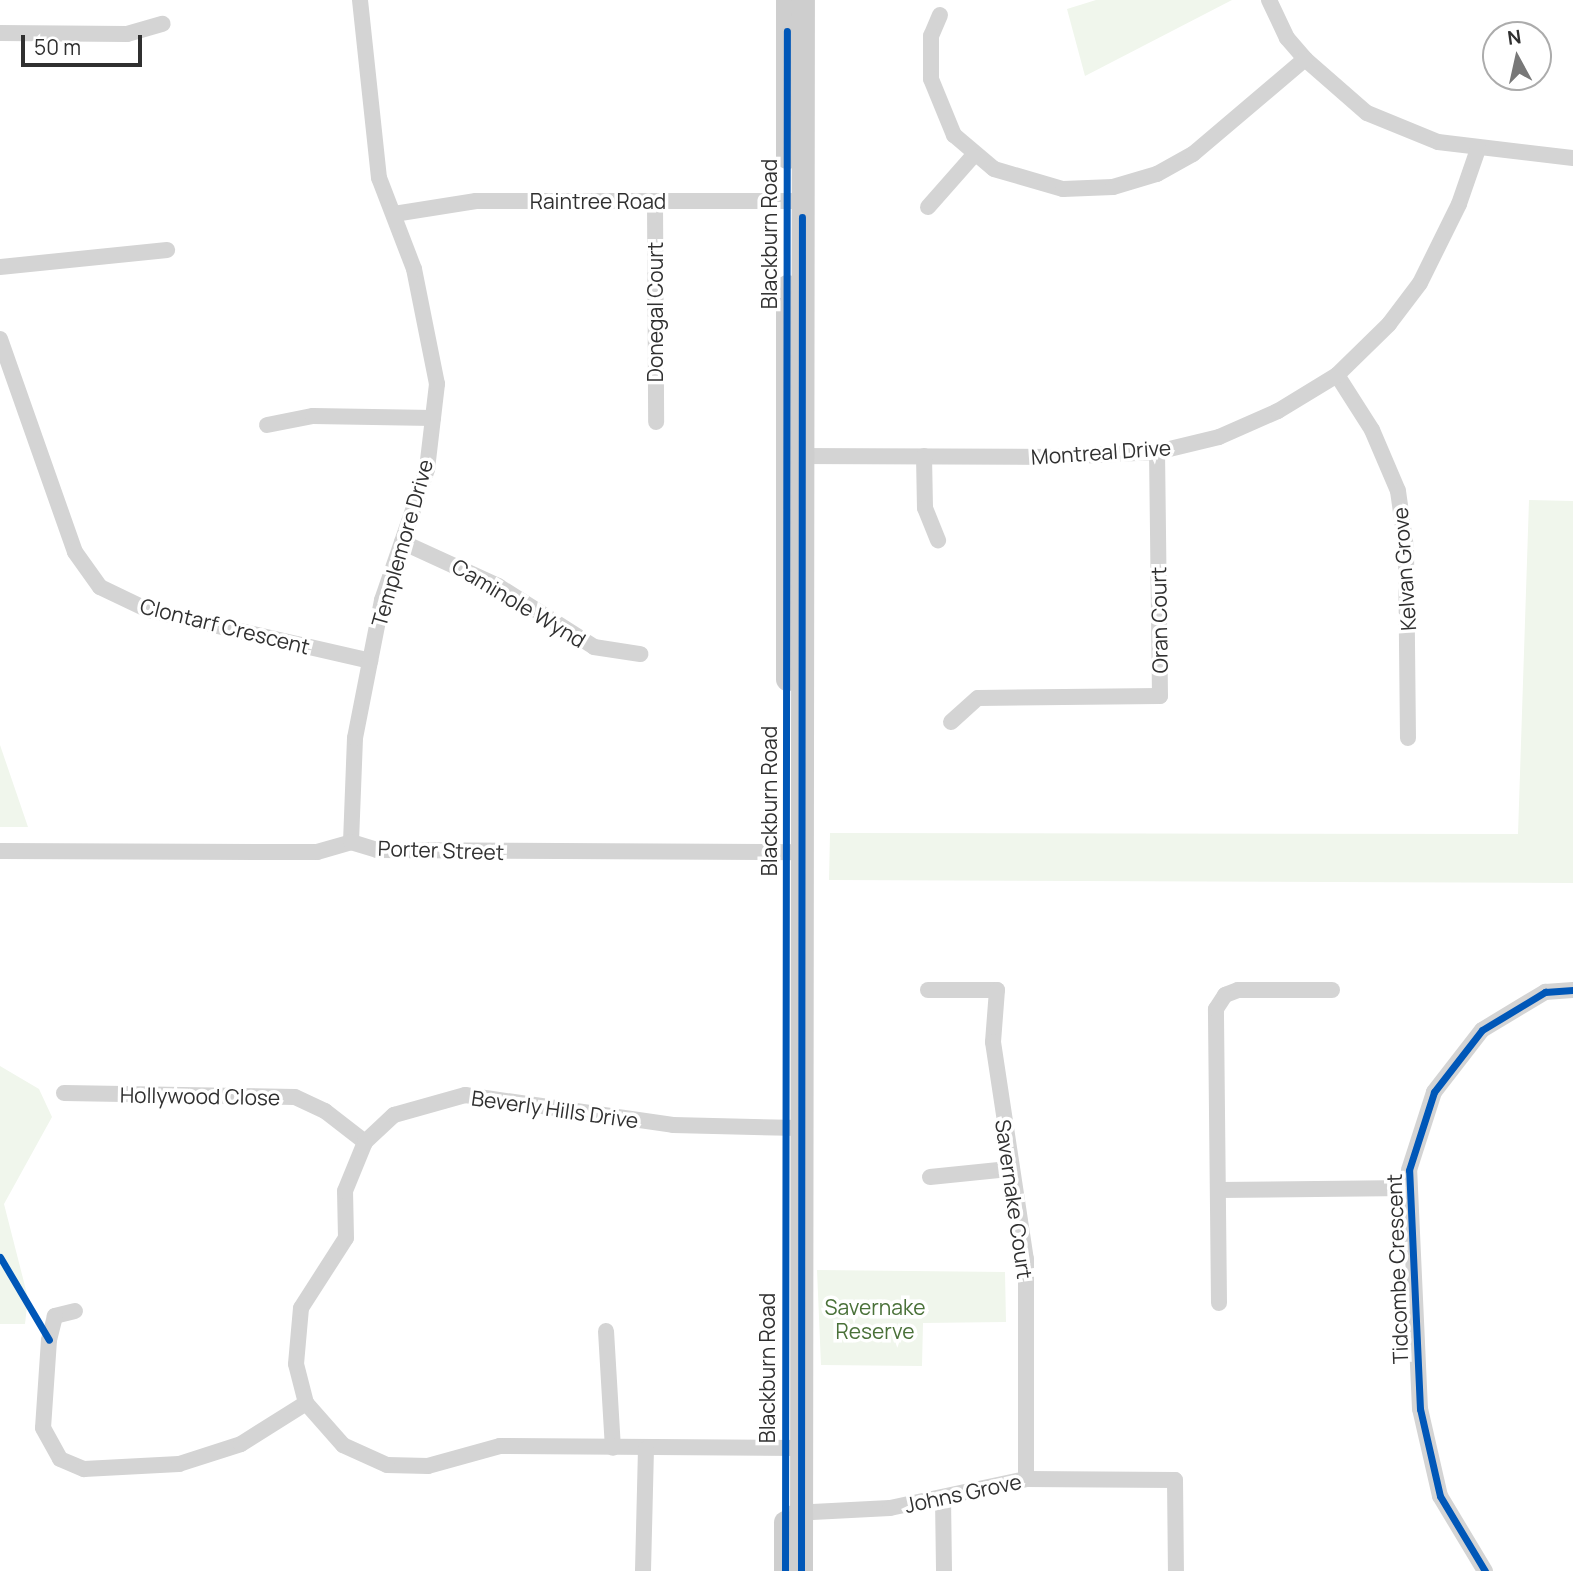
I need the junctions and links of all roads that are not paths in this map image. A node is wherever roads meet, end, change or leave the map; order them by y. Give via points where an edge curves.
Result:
1 (360, 0) edge
2 (787, 0) edge
3 (803, 0) edge
4 (1269, 0) edge
5 (940, 15) dead end
6 (163, 24) dead end
7 (0, 33) edge
8 (1305, 59) junction
9 (1478, 149) junction
10 (973, 156) junction
11 (1573, 158) edge
12 (794, 201) junction
13 (655, 202) junction
14 (928, 207) dead end
15 (394, 214) junction
16 (167, 250) dead end
17 (0, 267) edge
18 (0, 340) edge
19 (1337, 375) junction
20 (433, 418) junction
21 (656, 422) dead end
22 (267, 425) dead end
23 (1157, 452) junction
24 (795, 456) junction
25 (924, 456) junction
26 (938, 541) dead end
27 (402, 542) junction
28 (640, 654) dead end
29 (370, 661) junction
30 (951, 722) dead end
31 (1408, 738) dead end
32 (351, 842) junction
33 (0, 851) edge
34 (794, 852) junction
35 (928, 990) dead end
36 (1332, 990) dead end
37 (1573, 990) edge
38 (64, 1093) dead end
39 (793, 1128) junction
40 (365, 1142) junction
41 (1009, 1169) junction
42 (930, 1177) dead end
43 (1409, 1188) junction
44 (1218, 1190) junction
45 (1219, 1303) dead end
46 (75, 1311) dead end
47 (606, 1331) dead end
48 (306, 1403) junction
49 (613, 1448) junction
50 (792, 1448) junction
51 (646, 1449) junction
52 (1026, 1479) junction
53 (943, 1498) junction
54 (793, 1513) junction
55 (643, 1571) edge
56 (785, 1571) edge
57 (801, 1571) edge
58 (944, 1571) edge
59 (1176, 1571) edge
60 (1485, 1571) edge

1 - 15 street, Templemore Drive via 379,178
2 - 12 main road, Blackburn Road
3 - 12 main road, Blackburn Road
4 - 8 street via 1287,38
5 - 10 street via 931,36 931,79 938,106
6 - 7 street via 127,34
8 - 9 street via 1367,113 1407,133
8 - 10 street via 1193,154 1124,184 1063,189 994,169
9 - 11 street
9 - 19 street, Montreal Drive via 1459,204 1420,283 1389,324
10 - 14 street
12 - 13 street, Raintree Road
12 - 24 main road, Blackburn Road
13 - 15 street, Raintree Road via 476,201
13 - 21 street, Donegal Court
15 - 20 street, Templemore Drive via 414,269 437,384
16 - 17 street
18 - 29 street, Clontarf Crescent via 75,552 100,587 148,610
19 - 23 street, Montreal Drive via 1278,411 1219,438
19 - 31 street, Kelvan Grove via 1372,430 1398,491 1406,548
20 - 22 street via 313,416
20 - 27 street, Templemore Drive via 427,469
23 - 25 street, Montreal Drive
23 - 30 street, Oran Court via 1160,696 978,698
24 - 25 street, Montreal Drive
24 - 34 main road, Blackburn Road
25 - 26 street via 925,508
27 - 28 street, Caminole Wynd via 498,586 594,647
27 - 29 street, Templemore Drive via 382,600
29 - 32 street, Templemore Drive via 355,738
32 - 33 street, Porter Street via 317,852
32 - 34 street, Porter Street via 376,850
34 - 39 main road, Blackburn Road
35 - 41 street, Savernake Court via 997,990 993,1042
36 - 44 street via 1238,990 1225,995 1216,1009
37 - 43 street, Tidcombe Crescent via 1545,992 1482,1030 1434,1092 1409,1170
38 - 40 street, Hollywood Close via 295,1097 325,1111
39 - 40 street, Beverly Hills Drive via 673,1125 465,1095 394,1115
39 - 50 main road, Blackburn Road
40 - 48 street, Beverly Hills Drive via 345,1191 346,1238 301,1308 296,1364
41 - 42 street
41 - 52 street, Savernake Court via 1026,1259
43 - 44 street
43 - 60 street, Tidcombe Crescent via 1420,1409 1440,1496
44 - 45 street
46 - 48 street via 55,1316 48,1340 43,1428 60,1459 83,1469 179,1464 241,1444
47 - 49 street
48 - 49 street, Beverly Hills Drive via 343,1445 387,1465 428,1466 500,1446
49 - 51 street, Beverly Hills Drive
50 - 51 street, Beverly Hills Drive
50 - 54 main road, Blackburn Road
51 - 55 street
52 - 53 street, Johns Grove
52 - 59 street, Johns Grove via 1175,1480
53 - 54 street, Johns Grove via 890,1508
53 - 58 street
54 - 56 main road, Blackburn Road
54 - 57 main road, Blackburn Road

